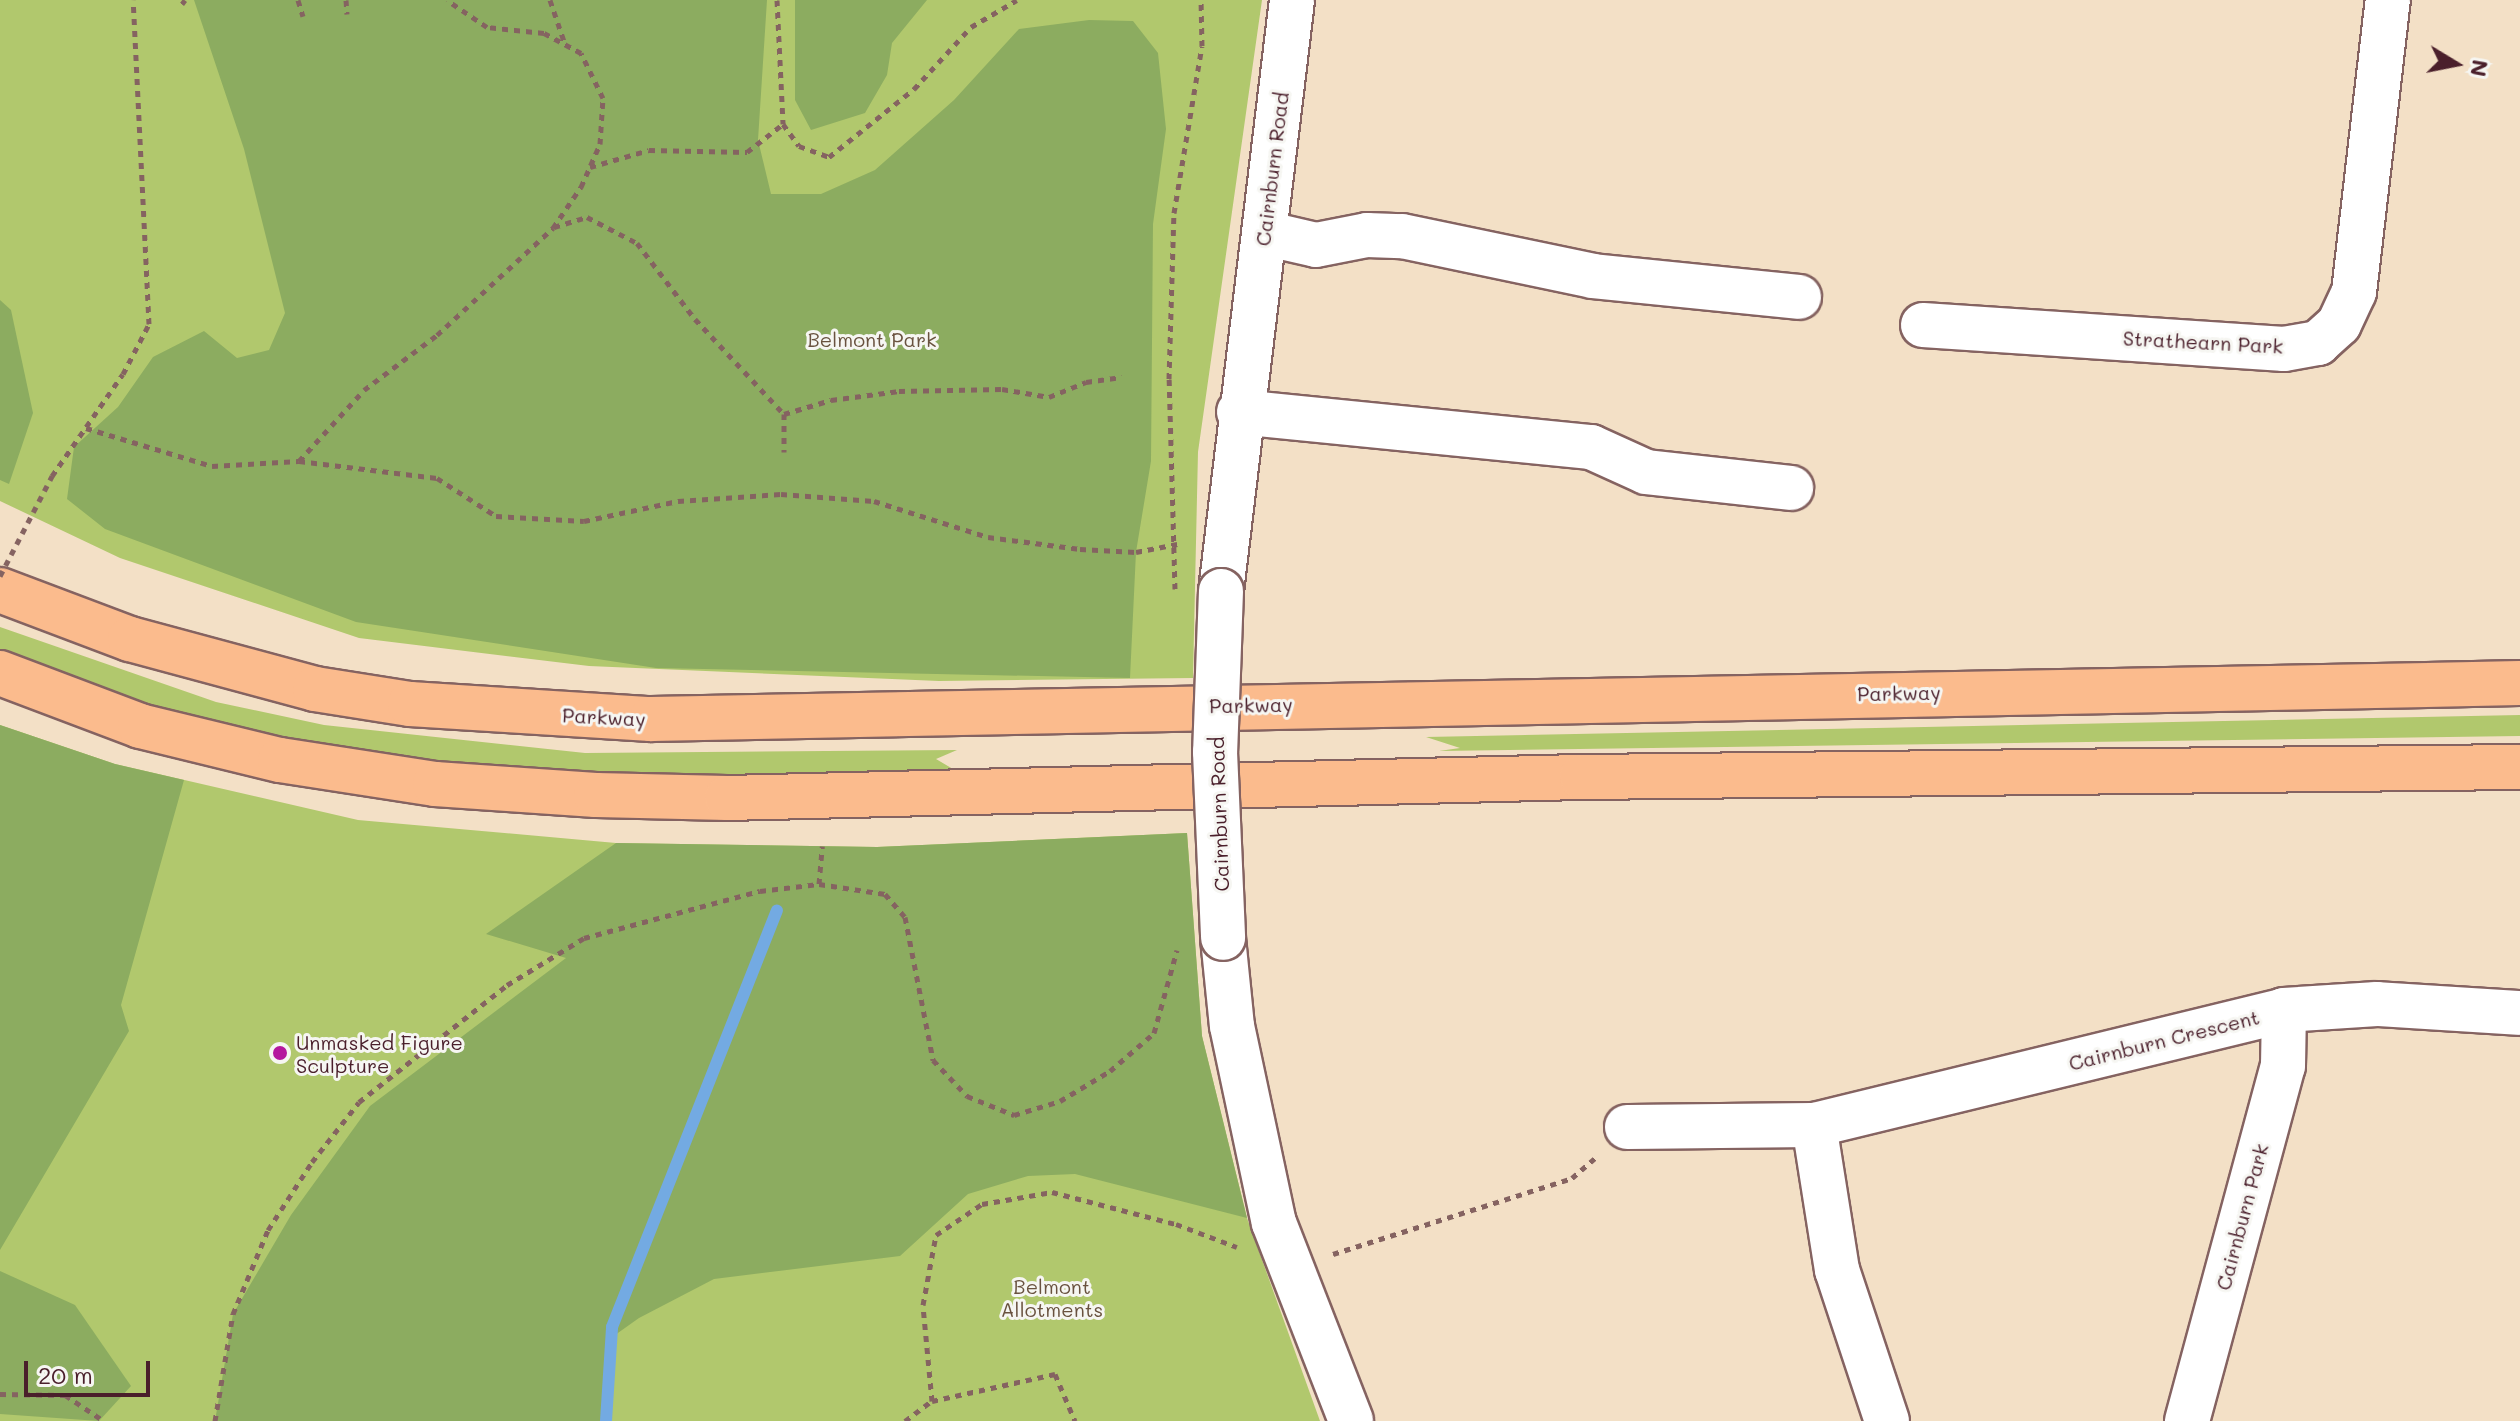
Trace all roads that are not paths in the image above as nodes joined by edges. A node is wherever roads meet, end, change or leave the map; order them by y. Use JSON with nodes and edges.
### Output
{"nodes":[{"id":1,"x":1292,"y":0,"type":"edge"},
{"id":2,"x":2388,"y":0,"type":"edge"},
{"id":3,"x":1264,"y":233,"type":"junction"},
{"id":4,"x":1799,"y":297,"type":"dead end"},
{"id":5,"x":1923,"y":325,"type":"dead end"},
{"id":6,"x":1239,"y":412,"type":"junction"},
{"id":7,"x":1791,"y":488,"type":"dead end"},
{"id":8,"x":0,"y":590,"type":"edge"},
{"id":9,"x":0,"y":673,"type":"edge"},
{"id":10,"x":2520,"y":683,"type":"edge"},
{"id":11,"x":2520,"y":767,"type":"edge"},
{"id":12,"x":2284,"y":1010,"type":"junction"},
{"id":13,"x":2520,"y":1013,"type":"edge"},
{"id":14,"x":1814,"y":1125,"type":"junction"},
{"id":15,"x":1627,"y":1127,"type":"road end"},
{"id":16,"x":1351,"y":1421,"type":"edge"},
{"id":17,"x":1887,"y":1421,"type":"edge"},
{"id":18,"x":2187,"y":1421,"type":"edge"}],
"edges":[{"from":1,"to":3,"type":"street","name":"Cairnburn Road"},
{"from":2,"to":5,"type":"street","name":"Strathearn Park"},
{"from":3,"to":4,"type":"street"},
{"from":3,"to":6,"type":"street","name":"Cairnburn Road"},
{"from":6,"to":7,"type":"street"},
{"from":6,"to":16,"type":"street","name":"Cairnburn Road","bridge":true},
{"from":8,"to":10,"type":"highway","name":"Parkway"},
{"from":9,"to":11,"type":"highway"},
{"from":12,"to":13,"type":"street","name":"Cairnburn Crescent"},
{"from":12,"to":14,"type":"street","name":"Cairnburn Crescent"},
{"from":12,"to":18,"type":"street","name":"Cairnburn Park"},
{"from":14,"to":15,"type":"street","name":"Cairnburn Crescent"},
{"from":14,"to":17,"type":"street"}]}
